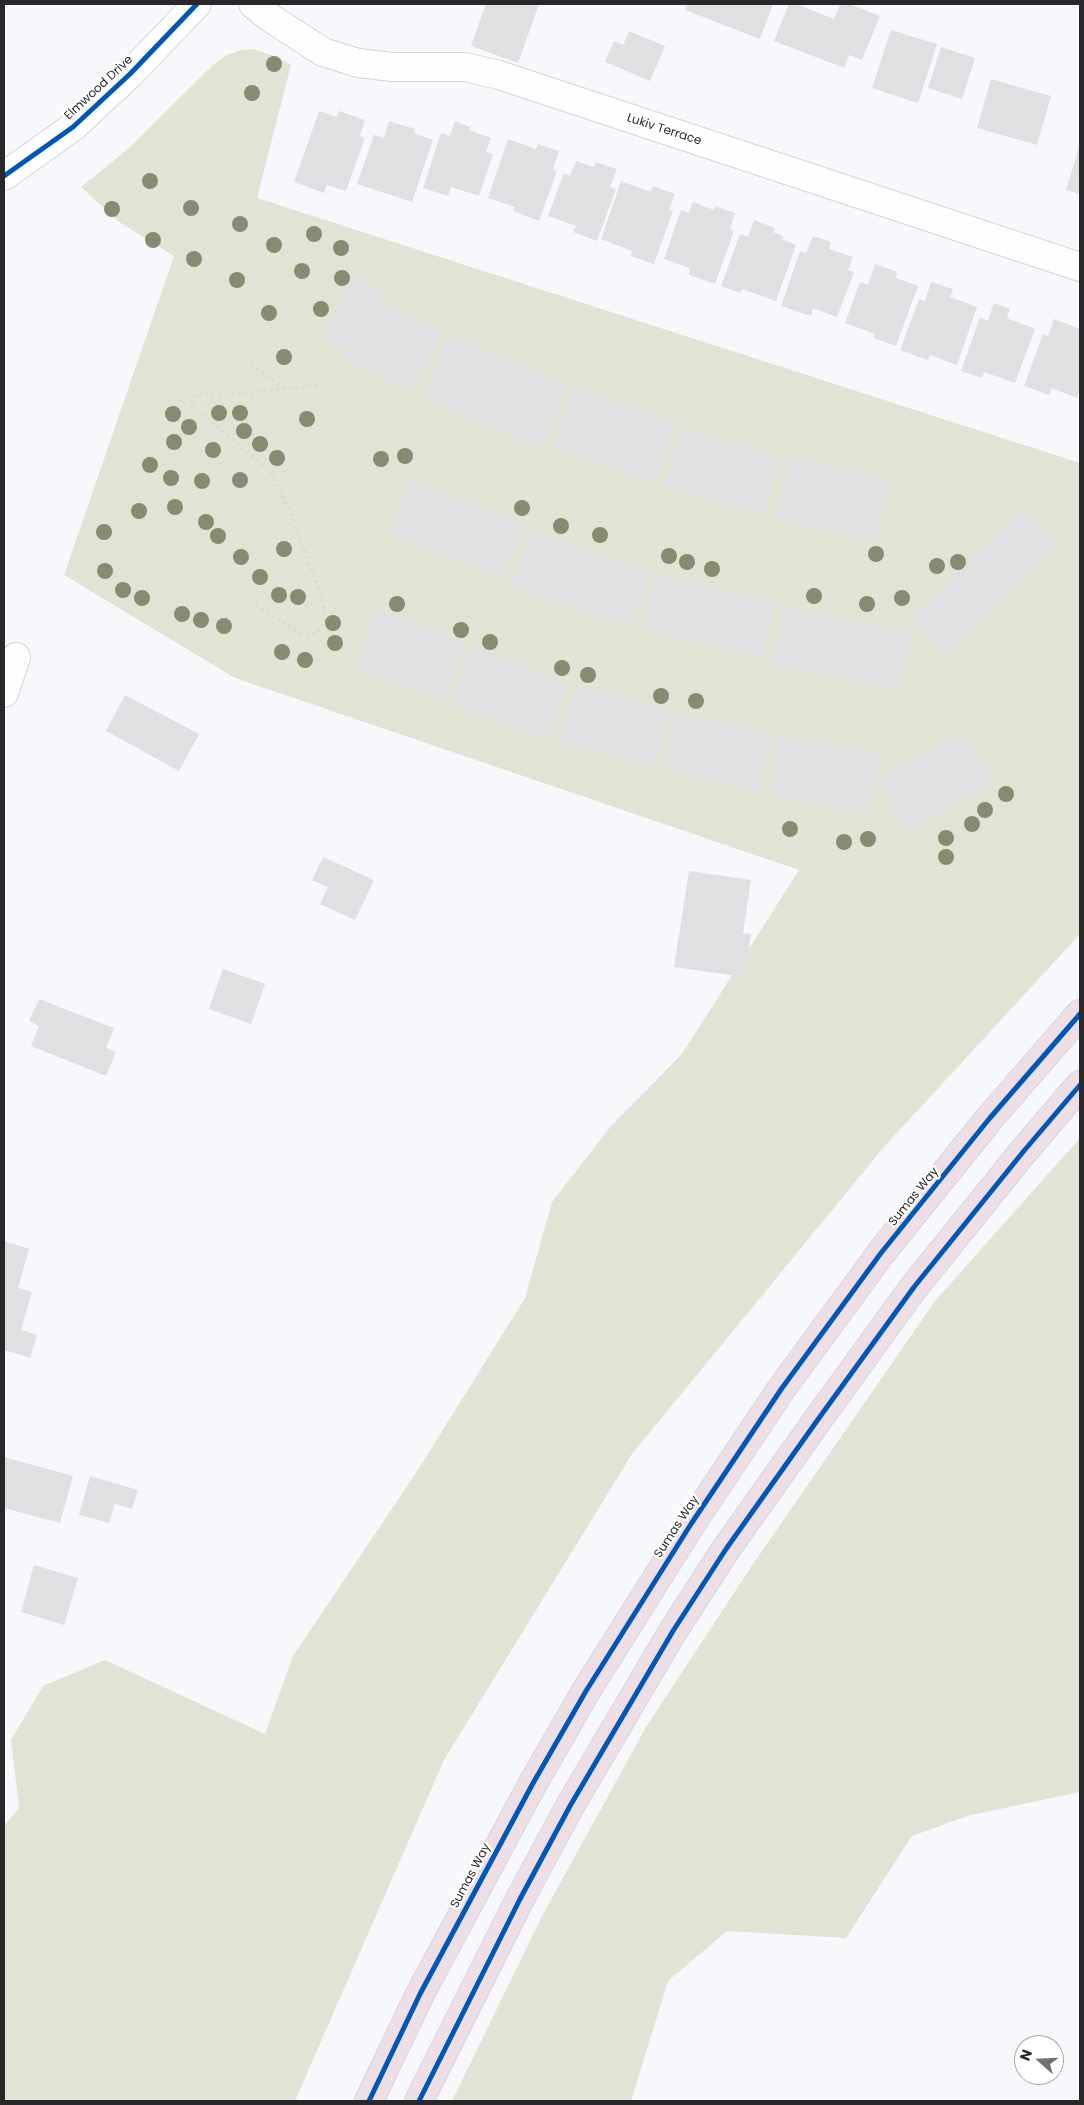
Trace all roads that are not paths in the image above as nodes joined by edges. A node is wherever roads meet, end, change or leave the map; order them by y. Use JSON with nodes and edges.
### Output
{"nodes":[{"id":1,"x":197,"y":4,"type":"edge"},
{"id":2,"x":253,"y":4,"type":"edge"},
{"id":3,"x":4,"y":176,"type":"edge"},
{"id":4,"x":1080,"y":267,"type":"edge"},
{"id":5,"x":16,"y":657,"type":"dead end"},
{"id":6,"x":4,"y":693,"type":"edge"},
{"id":7,"x":1080,"y":1014,"type":"edge"},
{"id":8,"x":1080,"y":1085,"type":"edge"},
{"id":9,"x":369,"y":2101,"type":"edge"},
{"id":10,"x":419,"y":2101,"type":"edge"}],
"edges":[{"from":1,"to":3,"type":"street","name":"Elmwood Drive"},
{"from":2,"to":4,"type":"street","name":"Lukiv Terrace"},
{"from":5,"to":6,"type":"street"},
{"from":7,"to":9,"type":"highway","name":"Sumas Way"},
{"from":8,"to":10,"type":"highway"}]}
